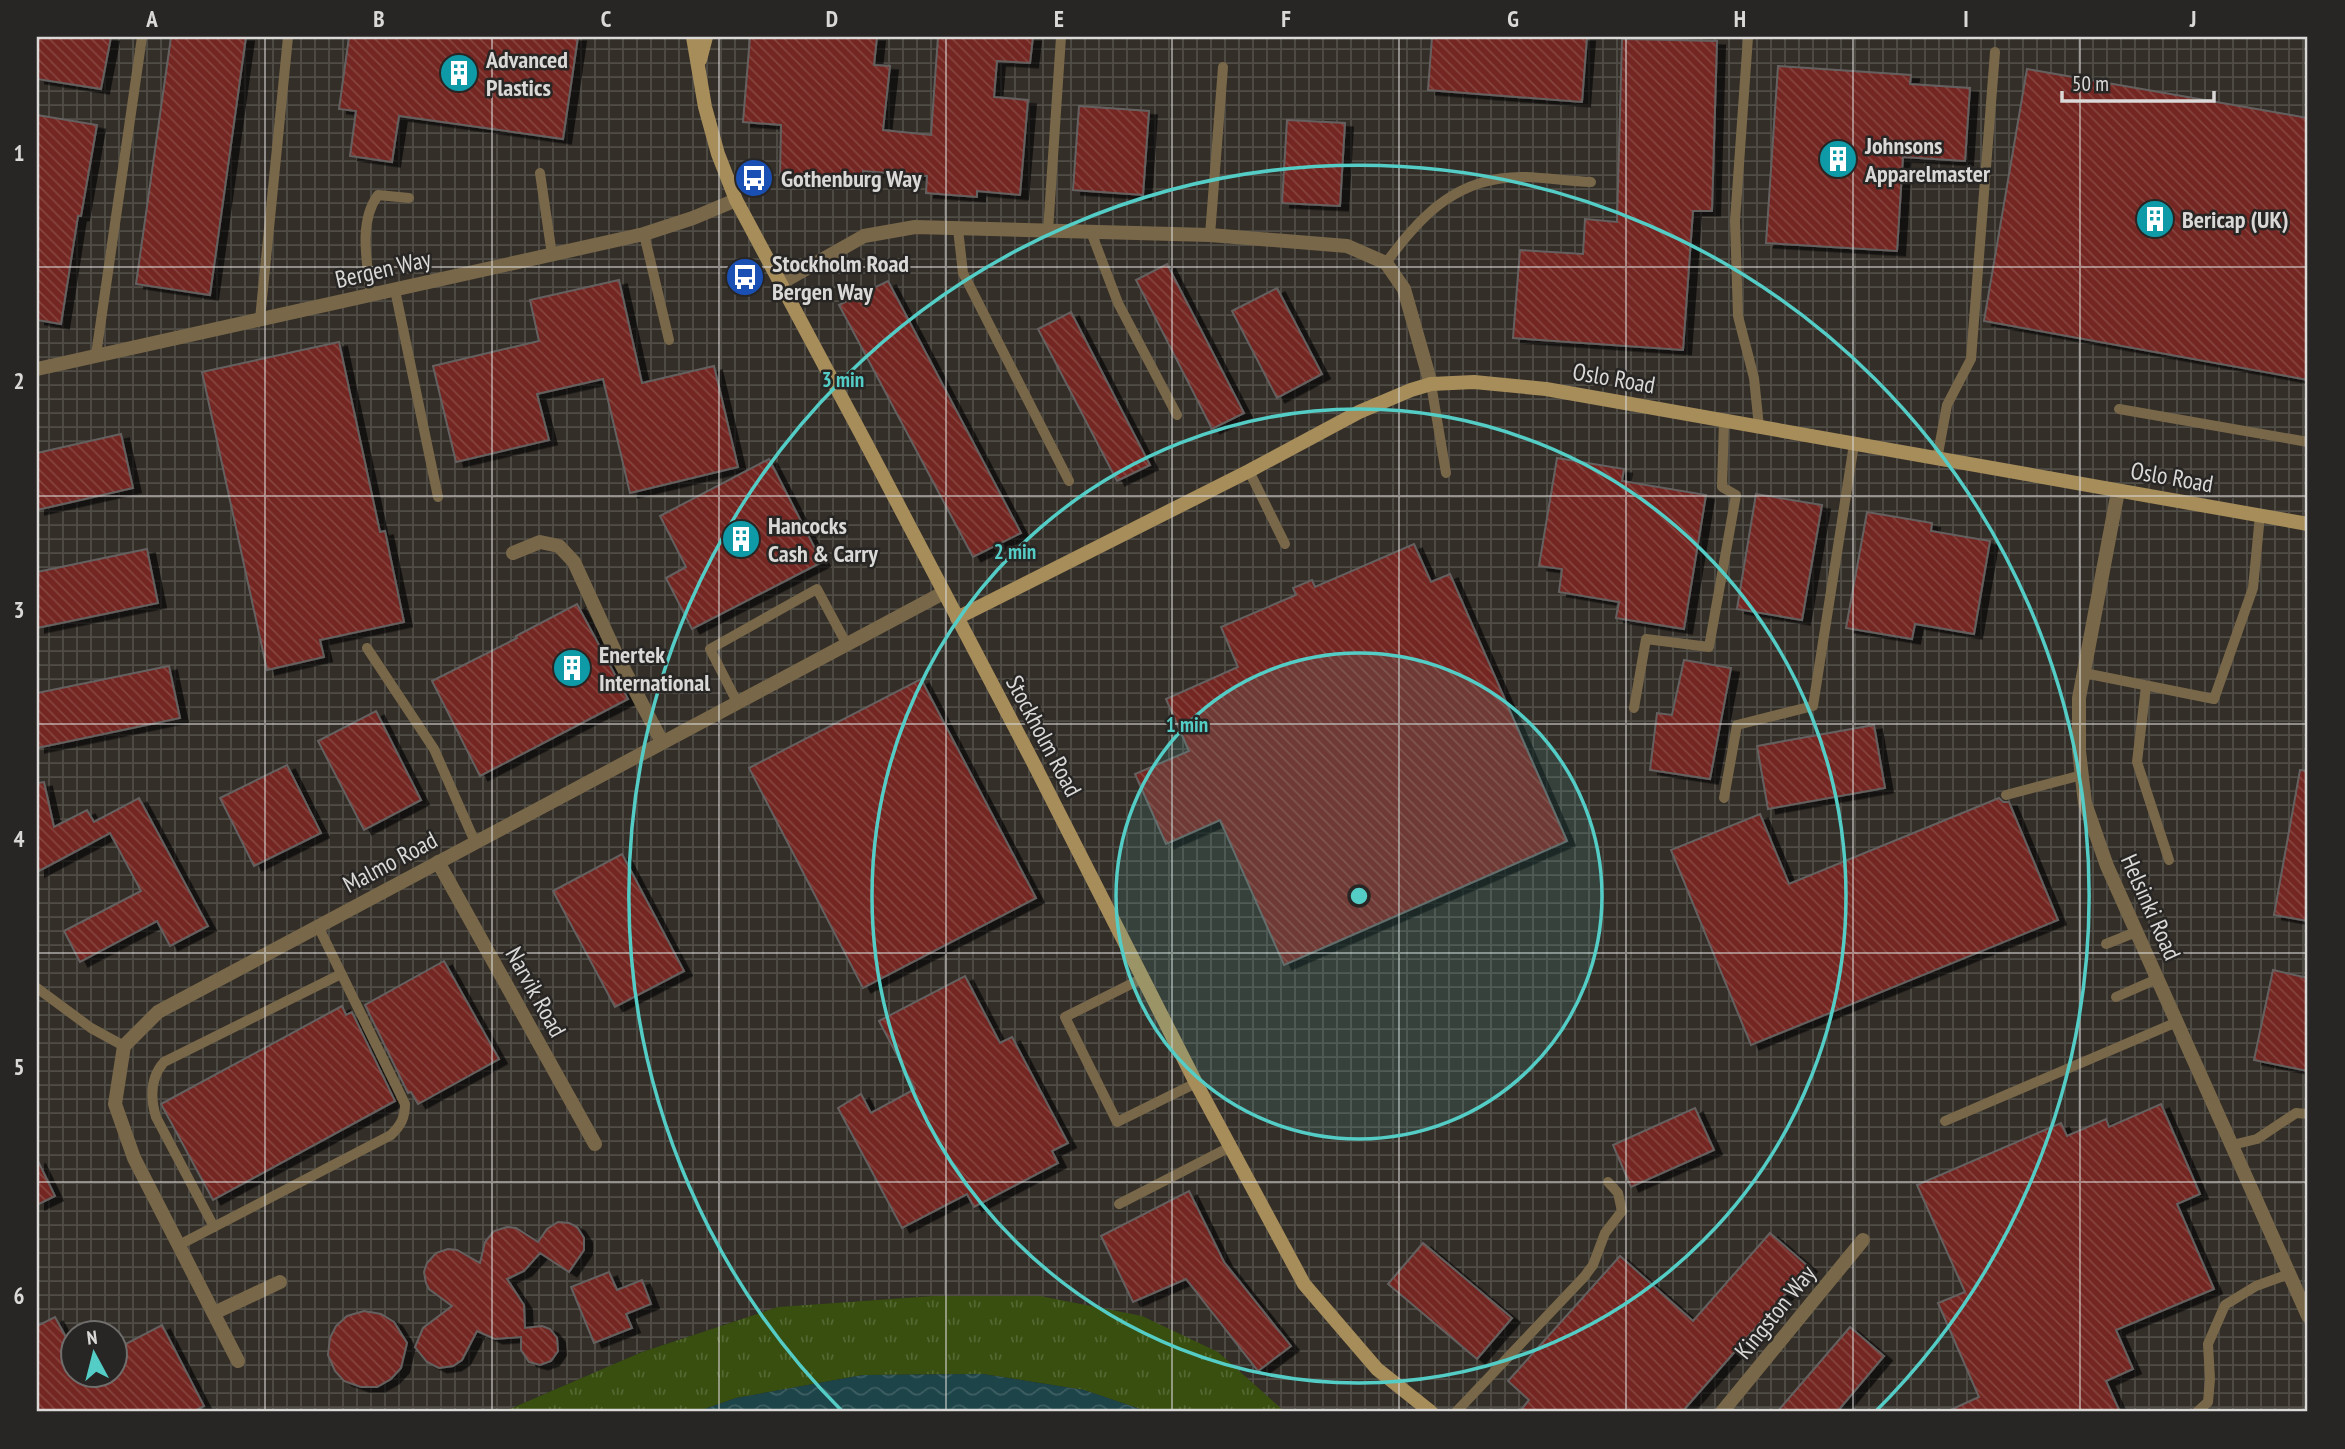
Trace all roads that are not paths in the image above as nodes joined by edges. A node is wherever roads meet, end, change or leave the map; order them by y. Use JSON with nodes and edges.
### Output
{"nodes":[{"id":1,"x":142,"y":37,"type":"edge"},
{"id":2,"x":288,"y":37,"type":"edge"},
{"id":3,"x":693,"y":37,"type":"edge"},
{"id":4,"x":706,"y":37,"type":"edge"},
{"id":5,"x":1061,"y":37,"type":"edge"},
{"id":6,"x":1748,"y":37,"type":"edge"},
{"id":7,"x":1995,"y":52,"type":"dead end"},
{"id":8,"x":699,"y":65,"type":"junction"},
{"id":9,"x":1223,"y":67,"type":"dead end"},
{"id":10,"x":540,"y":173,"type":"dead end"},
{"id":11,"x":1591,"y":182,"type":"dead end"},
{"id":12,"x":409,"y":198,"type":"dead end"},
{"id":13,"x":736,"y":200,"type":"junction"},
{"id":14,"x":958,"y":229,"type":"junction"},
{"id":15,"x":1048,"y":232,"type":"junction"},
{"id":16,"x":1091,"y":232,"type":"junction"},
{"id":17,"x":644,"y":234,"type":"junction"},
{"id":18,"x":1210,"y":234,"type":"junction"},
{"id":19,"x":552,"y":255,"type":"junction"},
{"id":20,"x":1386,"y":263,"type":"junction"},
{"id":21,"x":782,"y":283,"type":"junction"},
{"id":22,"x":395,"y":290,"type":"junction"},
{"id":23,"x":371,"y":295,"type":"junction"},
{"id":24,"x":260,"y":319,"type":"junction"},
{"id":25,"x":668,"y":340,"type":"dead end"},
{"id":26,"x":96,"y":355,"type":"junction"},
{"id":27,"x":37,"y":369,"type":"edge"},
{"id":28,"x":1431,"y":384,"type":"junction"},
{"id":29,"x":2119,"y":409,"type":"dead end"},
{"id":30,"x":1177,"y":415,"type":"dead end"},
{"id":31,"x":1724,"y":421,"type":"junction"},
{"id":32,"x":1759,"y":427,"type":"junction"},
{"id":33,"x":2308,"y":442,"type":"edge"},
{"id":34,"x":1854,"y":444,"type":"junction"},
{"id":35,"x":1937,"y":459,"type":"junction"},
{"id":36,"x":1249,"y":471,"type":"junction"},
{"id":37,"x":1446,"y":473,"type":"dead end"},
{"id":38,"x":1069,"y":481,"type":"dead end"},
{"id":39,"x":2118,"y":491,"type":"junction"},
{"id":40,"x":438,"y":497,"type":"dead end"},
{"id":41,"x":2260,"y":516,"type":"junction"},
{"id":42,"x":2308,"y":524,"type":"edge"},
{"id":43,"x":1285,"y":544,"type":"dead end"},
{"id":44,"x":513,"y":553,"type":"dead end"},
{"id":45,"x":943,"y":593,"type":"junction"},
{"id":46,"x":957,"y":618,"type":"junction"},
{"id":47,"x":846,"y":643,"type":"junction"},
{"id":48,"x":367,"y":648,"type":"dead end"},
{"id":49,"x":2084,"y":673,"type":"junction"},
{"id":50,"x":2146,"y":686,"type":"junction"},
{"id":51,"x":737,"y":702,"type":"junction"},
{"id":52,"x":1634,"y":708,"type":"dead end"},
{"id":53,"x":662,"y":742,"type":"junction"},
{"id":54,"x":2082,"y":775,"type":"junction"},
{"id":55,"x":2006,"y":794,"type":"dead end"},
{"id":56,"x":1724,"y":798,"type":"dead end"},
{"id":57,"x":475,"y":842,"type":"junction"},
{"id":58,"x":2169,"y":859,"type":"dead end"},
{"id":59,"x":438,"y":862,"type":"junction"},
{"id":60,"x":318,"y":926,"type":"junction"},
{"id":61,"x":2136,"y":932,"type":"junction"},
{"id":62,"x":2106,"y":944,"type":"dead end"},
{"id":63,"x":341,"y":974,"type":"junction"},
{"id":64,"x":1143,"y":978,"type":"junction"},
{"id":65,"x":2157,"y":979,"type":"junction"},
{"id":66,"x":37,"y":988,"type":"edge"},
{"id":67,"x":2116,"y":997,"type":"dead end"},
{"id":68,"x":2176,"y":1022,"type":"junction"},
{"id":69,"x":124,"y":1046,"type":"junction"},
{"id":70,"x":1196,"y":1083,"type":"junction"},
{"id":71,"x":2308,"y":1114,"type":"edge"},
{"id":72,"x":1945,"y":1121,"type":"dead end"},
{"id":73,"x":594,"y":1144,"type":"dead end"},
{"id":74,"x":2232,"y":1145,"type":"junction"},
{"id":75,"x":1230,"y":1147,"type":"junction"},
{"id":76,"x":1608,"y":1182,"type":"dead end"},
{"id":77,"x":1119,"y":1204,"type":"dead end"},
{"id":78,"x":214,"y":1227,"type":"junction"},
{"id":79,"x":1863,"y":1240,"type":"dead end"},
{"id":80,"x":179,"y":1245,"type":"junction"},
{"id":81,"x":2289,"y":1274,"type":"junction"},
{"id":82,"x":280,"y":1282,"type":"dead end"},
{"id":83,"x":214,"y":1313,"type":"junction"},
{"id":84,"x":2308,"y":1316,"type":"edge"},
{"id":85,"x":238,"y":1361,"type":"dead end"},
{"id":86,"x":1431,"y":1412,"type":"edge"},
{"id":87,"x":1456,"y":1412,"type":"edge"},
{"id":88,"x":1722,"y":1412,"type":"edge"},
{"id":89,"x":2197,"y":1412,"type":"edge"}],
"edges":[{"from":1,"to":26,"type":"lane"},
{"from":2,"to":24,"type":"lane"},
{"from":3,"to":8,"type":"street","name":"Stockholm Road"},
{"from":4,"to":8,"type":"street"},
{"from":5,"to":15,"type":"lane"},
{"from":6,"to":32,"type":"lane"},
{"from":7,"to":35,"type":"lane"},
{"from":8,"to":13,"type":"street","name":"Stockholm Road"},
{"from":9,"to":18,"type":"lane"},
{"from":10,"to":19,"type":"lane"},
{"from":11,"to":20,"type":"lane"},
{"from":12,"to":23,"type":"lane"},
{"from":13,"to":17,"type":"street","name":"Bergen Way"},
{"from":13,"to":21,"type":"street","name":"Stockholm Road"},
{"from":14,"to":15,"type":"street"},
{"from":14,"to":21,"type":"street"},
{"from":14,"to":38,"type":"lane"},
{"from":15,"to":16,"type":"street"},
{"from":16,"to":18,"type":"street"},
{"from":16,"to":30,"type":"lane"},
{"from":17,"to":19,"type":"street","name":"Bergen Way"},
{"from":17,"to":25,"type":"lane"},
{"from":18,"to":20,"type":"street"},
{"from":19,"to":22,"type":"street","name":"Bergen Way"},
{"from":20,"to":28,"type":"street"},
{"from":21,"to":45,"type":"street","name":"Stockholm Road"},
{"from":22,"to":23,"type":"street","name":"Bergen Way"},
{"from":22,"to":40,"type":"lane"},
{"from":23,"to":24,"type":"street","name":"Bergen Way"},
{"from":24,"to":26,"type":"street","name":"Bergen Way"},
{"from":26,"to":27,"type":"street","name":"Bergen Way"},
{"from":28,"to":31,"type":"street","name":"Oslo Road"},
{"from":28,"to":36,"type":"street","name":"Oslo Road"},
{"from":28,"to":37,"type":"lane"},
{"from":29,"to":33,"type":"lane"},
{"from":31,"to":32,"type":"street","name":"Oslo Road"},
{"from":31,"to":52,"type":"lane"},
{"from":32,"to":34,"type":"street","name":"Oslo Road"},
{"from":34,"to":35,"type":"street","name":"Oslo Road"},
{"from":34,"to":56,"type":"lane"},
{"from":35,"to":39,"type":"street","name":"Oslo Road"},
{"from":36,"to":43,"type":"lane"},
{"from":36,"to":46,"type":"street","name":"Oslo Road"},
{"from":39,"to":41,"type":"street","name":"Oslo Road"},
{"from":39,"to":49,"type":"street","name":"Helsinki Road"},
{"from":41,"to":42,"type":"street","name":"Oslo Road"},
{"from":41,"to":50,"type":"lane"},
{"from":44,"to":53,"type":"street"},
{"from":45,"to":46,"type":"street","name":"Stockholm Road"},
{"from":45,"to":47,"type":"street","name":"Malmo Road"},
{"from":46,"to":64,"type":"street","name":"Stockholm Road"},
{"from":47,"to":51,"type":"street","name":"Malmo Road"},
{"from":47,"to":51,"type":"lane"},
{"from":48,"to":57,"type":"lane"},
{"from":49,"to":50,"type":"lane"},
{"from":49,"to":54,"type":"street","name":"Helsinki Road"},
{"from":50,"to":58,"type":"lane"},
{"from":51,"to":53,"type":"street","name":"Malmo Road"},
{"from":53,"to":57,"type":"street","name":"Malmo Road"},
{"from":54,"to":55,"type":"lane"},
{"from":54,"to":61,"type":"street","name":"Helsinki Road"},
{"from":57,"to":59,"type":"street","name":"Malmo Road"},
{"from":59,"to":60,"type":"street","name":"Malmo Road"},
{"from":59,"to":73,"type":"street","name":"Narvik Road"},
{"from":60,"to":63,"type":"lane"},
{"from":60,"to":69,"type":"street","name":"Malmo Road"},
{"from":61,"to":62,"type":"lane"},
{"from":61,"to":65,"type":"street","name":"Helsinki Road"},
{"from":63,"to":78,"type":"lane"},
{"from":63,"to":78,"type":"lane"},
{"from":64,"to":70,"type":"street","name":"Stockholm Road"},
{"from":64,"to":70,"type":"lane"},
{"from":65,"to":67,"type":"lane"},
{"from":65,"to":68,"type":"street","name":"Helsinki Road"},
{"from":66,"to":69,"type":"lane"},
{"from":68,"to":72,"type":"lane"},
{"from":68,"to":74,"type":"street","name":"Helsinki Road"},
{"from":69,"to":80,"type":"street"},
{"from":70,"to":75,"type":"street","name":"Stockholm Road"},
{"from":71,"to":74,"type":"lane"},
{"from":74,"to":81,"type":"street","name":"Helsinki Road"},
{"from":75,"to":77,"type":"lane"},
{"from":75,"to":86,"type":"street","name":"Stockholm Road"},
{"from":76,"to":87,"type":"lane"},
{"from":78,"to":80,"type":"lane"},
{"from":79,"to":88,"type":"street","name":"Kingston Way"},
{"from":80,"to":83,"type":"street"},
{"from":81,"to":84,"type":"street","name":"Helsinki Road"},
{"from":81,"to":89,"type":"lane"},
{"from":82,"to":83,"type":"street"},
{"from":83,"to":85,"type":"street"}]}
